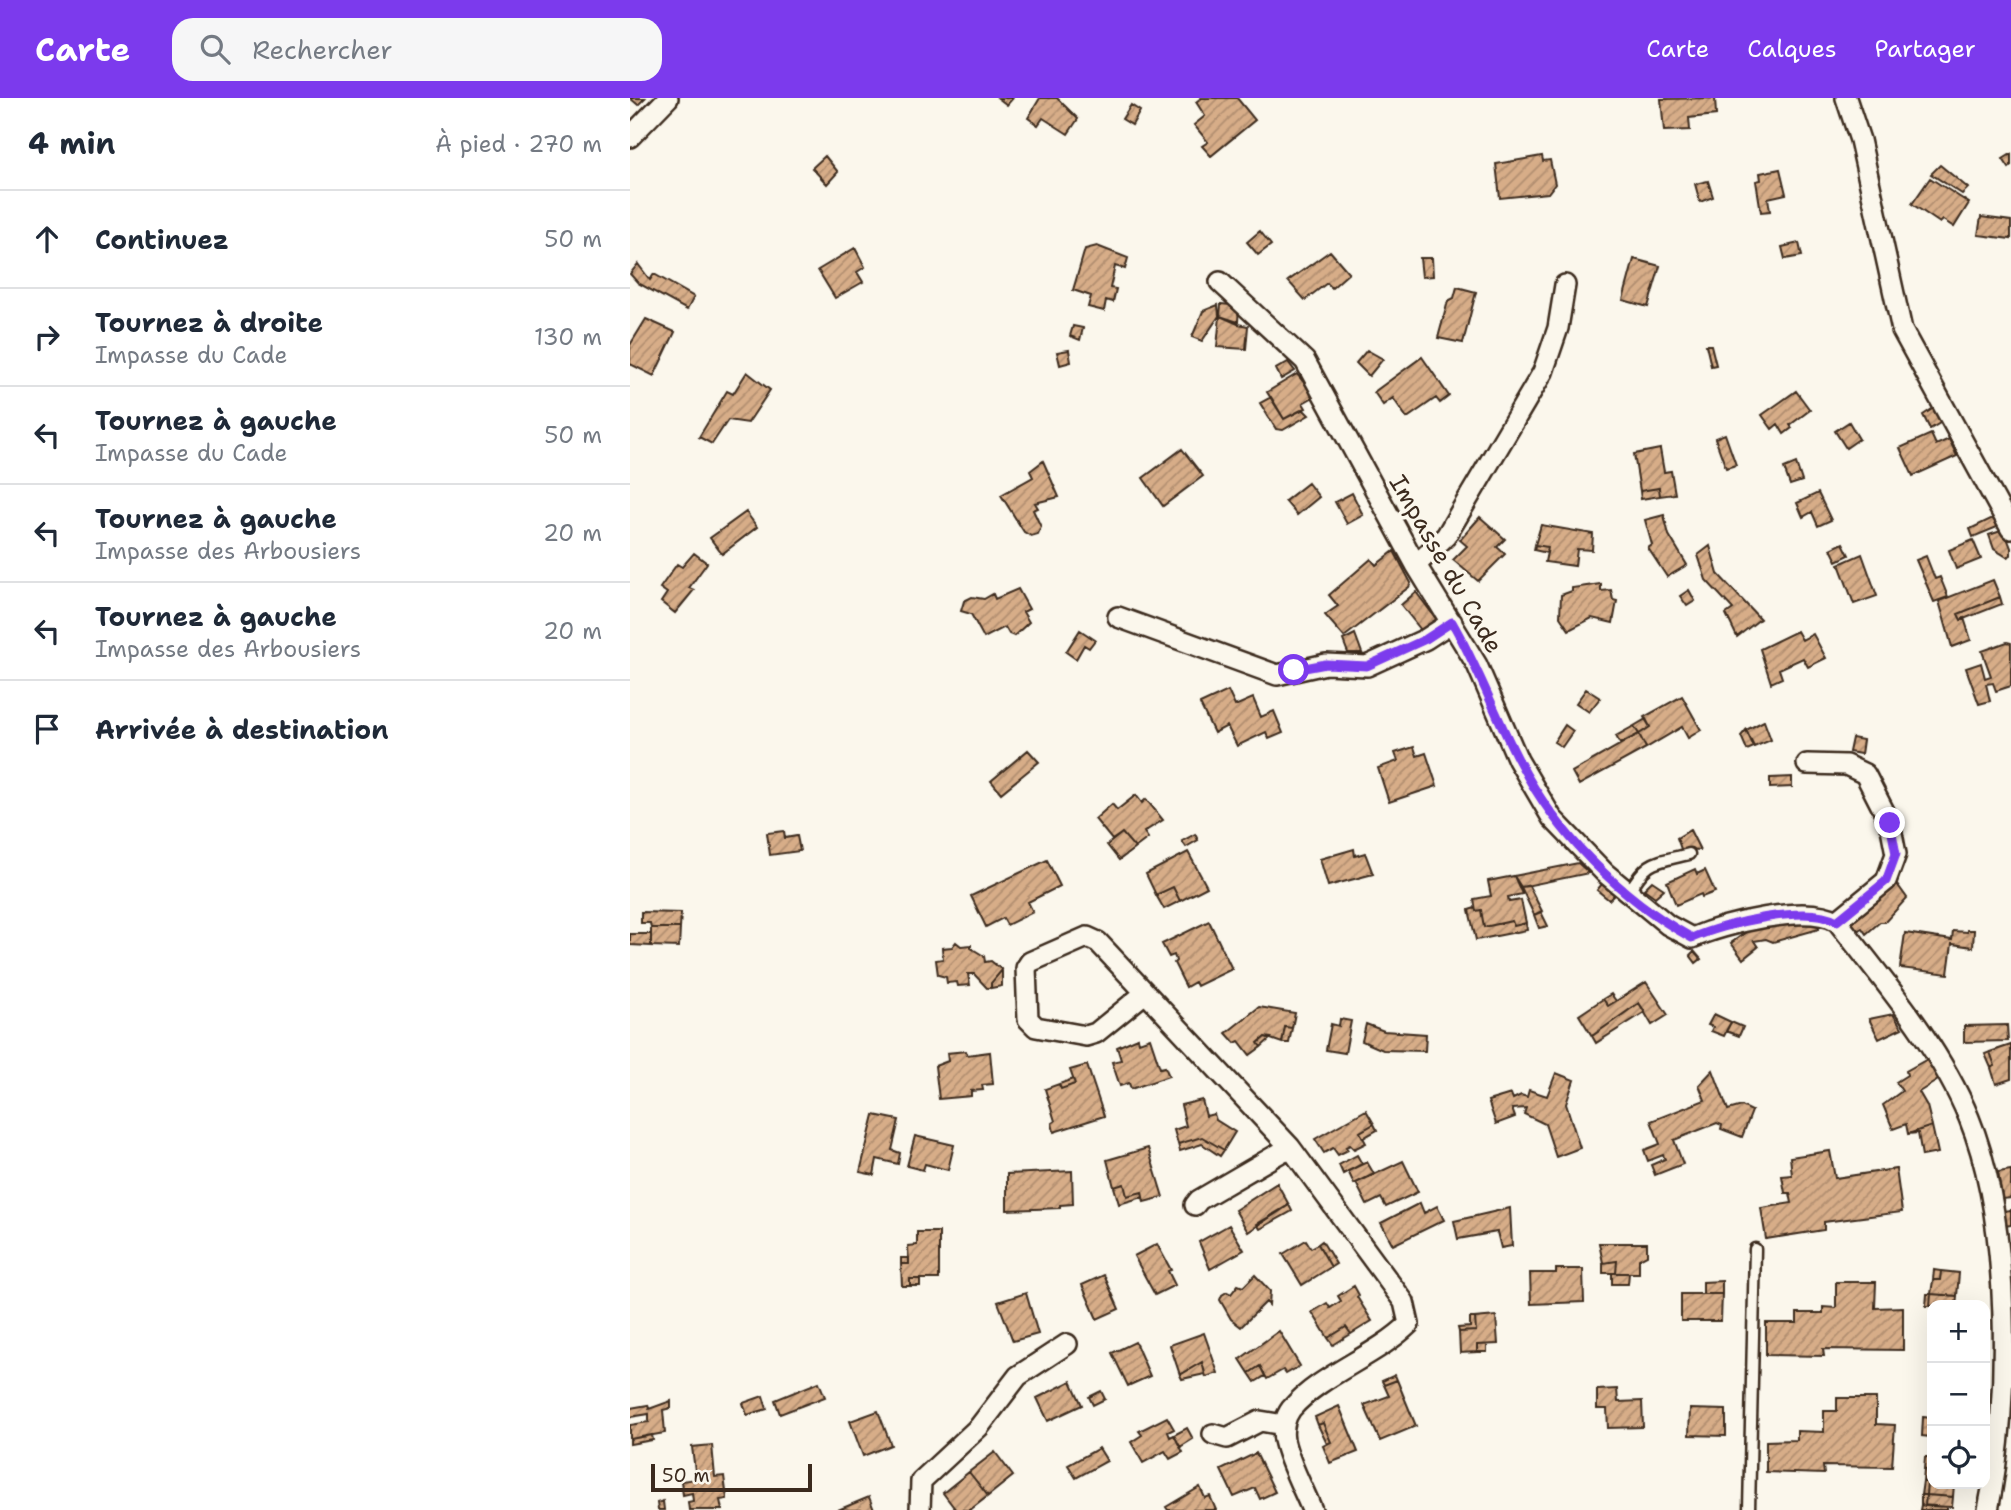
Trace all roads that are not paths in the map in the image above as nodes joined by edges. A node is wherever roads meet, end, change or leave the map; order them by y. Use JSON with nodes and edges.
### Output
{"nodes":[{"id":1,"x":668,"y":98,"type":"edge"},
{"id":2,"x":1846,"y":98,"type":"edge"},
{"id":3,"x":630,"y":137,"type":"edge"},
{"id":4,"x":1220,"y":282,"type":"dead end"},
{"id":5,"x":1564,"y":285,"type":"dead end"},
{"id":6,"x":2011,"y":529,"type":"edge"},
{"id":7,"x":1416,"y":565,"type":"junction"},
{"id":8,"x":1118,"y":617,"type":"dead end"},
{"id":9,"x":1452,"y":622,"type":"junction"},
{"id":10,"x":1807,"y":764,"type":"dead end"},
{"id":11,"x":1689,"y":854,"type":"dead end"},
{"id":12,"x":1629,"y":892,"type":"junction"},
{"id":13,"x":1837,"y":921,"type":"junction"},
{"id":14,"x":1144,"y":993,"type":"junction"},
{"id":15,"x":1290,"y":1147,"type":"junction"},
{"id":16,"x":1195,"y":1205,"type":"dead end"},
{"id":17,"x":1755,"y":1249,"type":"dead end"},
{"id":18,"x":1067,"y":1344,"type":"dead end"},
{"id":19,"x":1284,"y":1425,"type":"junction"},
{"id":20,"x":1213,"y":1434,"type":"dead end"},
{"id":21,"x":920,"y":1510,"type":"edge"},
{"id":22,"x":1312,"y":1510,"type":"edge"},
{"id":23,"x":1749,"y":1510,"type":"edge"},
{"id":24,"x":1988,"y":1510,"type":"edge"}],
"edges":[{"from":1,"to":3,"type":"street"},
{"from":2,"to":6,"type":"street"},
{"from":4,"to":7,"type":"street","name":"Impasse du Cade"},
{"from":5,"to":7,"type":"street"},
{"from":7,"to":9,"type":"street","name":"Impasse du Cade"},
{"from":8,"to":9,"type":"street"},
{"from":9,"to":12,"type":"street","name":"Impasse du Cade"},
{"from":10,"to":13,"type":"street"},
{"from":11,"to":12,"type":"lane"},
{"from":12,"to":13,"type":"street","name":"Impasse du Cade"},
{"from":13,"to":24,"type":"street"},
{"from":14,"to":14,"type":"street"},
{"from":14,"to":15,"type":"street"},
{"from":15,"to":16,"type":"street"},
{"from":15,"to":19,"type":"street"},
{"from":17,"to":23,"type":"lane"},
{"from":18,"to":21,"type":"street"},
{"from":19,"to":20,"type":"street"},
{"from":19,"to":22,"type":"street"}]}
